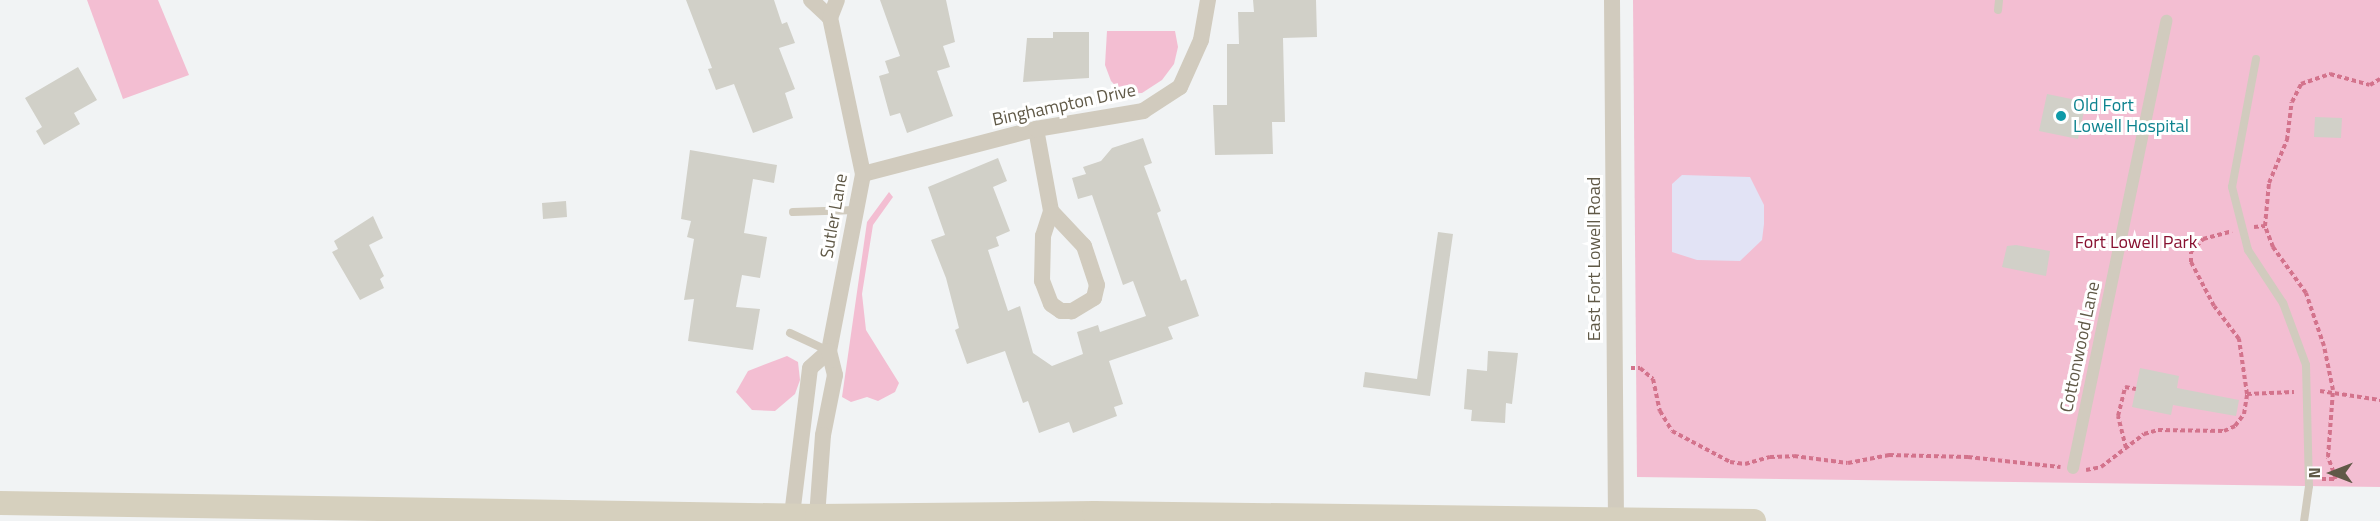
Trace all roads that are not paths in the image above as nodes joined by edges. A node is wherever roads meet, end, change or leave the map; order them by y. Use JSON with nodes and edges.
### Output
{"nodes":[{"id":1,"x":811,"y":0,"type":"edge"},
{"id":2,"x":837,"y":0,"type":"edge"},
{"id":3,"x":1208,"y":0,"type":"edge"},
{"id":4,"x":1612,"y":0,"type":"edge"},
{"id":5,"x":1999,"y":0,"type":"edge"},
{"id":6,"x":1998,"y":10,"type":"dead end"},
{"id":7,"x":830,"y":18,"type":"junction"},
{"id":8,"x":2166,"y":21,"type":"dead end"},
{"id":9,"x":2256,"y":59,"type":"dead end"},
{"id":10,"x":1036,"y":129,"type":"junction"},
{"id":11,"x":862,"y":174,"type":"junction"},
{"id":12,"x":855,"y":210,"type":"junction"},
{"id":13,"x":1051,"y":211,"type":"junction"},
{"id":14,"x":793,"y":212,"type":"dead end"},
{"id":15,"x":790,"y":333,"type":"dead end"},
{"id":16,"x":829,"y":351,"type":"junction"},
{"id":17,"x":2073,"y":468,"type":"road end"},
{"id":18,"x":0,"y":503,"type":"edge"},
{"id":19,"x":249,"y":515,"type":"edge"},
{"id":20,"x":287,"y":515,"type":"edge"},
{"id":21,"x":792,"y":515,"type":"junction"},
{"id":22,"x":817,"y":516,"type":"junction"},
{"id":23,"x":1067,"y":517,"type":"edge"},
{"id":24,"x":1094,"y":517,"type":"edge"},
{"id":25,"x":1616,"y":517,"type":"junction"},
{"id":26,"x":915,"y":519,"type":"edge"},
{"id":27,"x":1754,"y":521,"type":"edge"},
{"id":28,"x":2304,"y":521,"type":"edge"}],
"edges":[{"from":1,"to":7,"type":"street"},
{"from":2,"to":7,"type":"street"},
{"from":3,"to":10,"type":"street","name":"Binghampton Drive"},
{"from":4,"to":25,"type":"street","name":"East Fort Lowell Road"},
{"from":5,"to":6,"type":"lane"},
{"from":7,"to":11,"type":"street","name":"Sutler Lane"},
{"from":8,"to":17,"type":"street","name":"Cottonwood Lane"},
{"from":9,"to":28,"type":"lane"},
{"from":10,"to":11,"type":"street","name":"Binghampton Drive"},
{"from":10,"to":13,"type":"street"},
{"from":11,"to":12,"type":"street","name":"Sutler Lane"},
{"from":12,"to":14,"type":"lane"},
{"from":12,"to":16,"type":"street","name":"Sutler Lane"},
{"from":13,"to":13,"type":"street"},
{"from":15,"to":16,"type":"lane"},
{"from":16,"to":21,"type":"street"},
{"from":16,"to":22,"type":"street","name":"Sutler Lane"},
{"from":18,"to":19,"type":"main road"},
{"from":19,"to":20,"type":"main road"},
{"from":20,"to":21,"type":"main road"},
{"from":21,"to":22,"type":"main road"},
{"from":22,"to":26,"type":"main road"},
{"from":23,"to":24,"type":"main road"},
{"from":23,"to":26,"type":"main road"},
{"from":24,"to":25,"type":"main road"},
{"from":25,"to":27,"type":"main road"}]}
